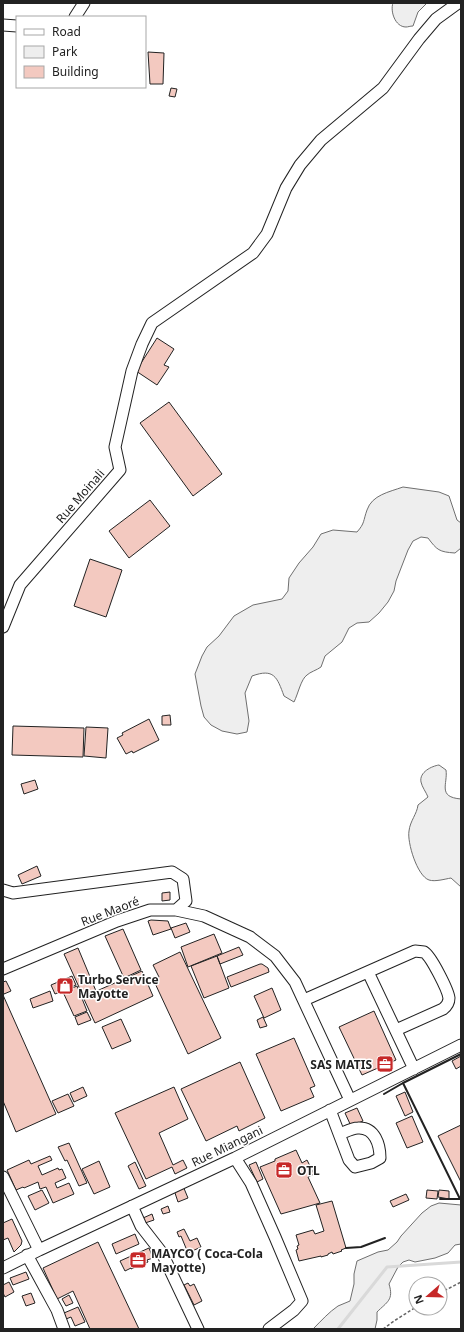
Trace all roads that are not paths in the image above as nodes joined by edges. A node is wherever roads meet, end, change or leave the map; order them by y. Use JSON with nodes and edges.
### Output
{"nodes":[{"id":1,"x":84,"y":3,"type":"edge"},
{"id":2,"x":458,"y":3,"type":"edge"},
{"id":3,"x":76,"y":16,"type":"edge"},
{"id":4,"x":3,"y":25,"type":"edge"},
{"id":5,"x":16,"y":26,"type":"edge"},
{"id":6,"x":3,"y":627,"type":"edge"},
{"id":7,"x":3,"y":890,"type":"edge"},
{"id":8,"x":176,"y":910,"type":"junction"},
{"id":9,"x":3,"y":969,"type":"edge"},
{"id":10,"x":368,"y":972,"type":"junction"},
{"id":11,"x":304,"y":1000,"type":"junction"},
{"id":12,"x":396,"y":1030,"type":"junction"},
{"id":13,"x":461,"y":1045,"type":"edge"},
{"id":14,"x":414,"y":1069,"type":"junction"},
{"id":15,"x":350,"y":1100,"type":"junction"},
{"id":16,"x":330,"y":1110,"type":"junction"},
{"id":17,"x":340,"y":1134,"type":"dead end"},
{"id":18,"x":235,"y":1158,"type":"junction"},
{"id":19,"x":3,"y":1176,"type":"edge"},
{"id":20,"x":132,"y":1206,"type":"junction"},
{"id":21,"x":39,"y":1250,"type":"junction"},
{"id":22,"x":27,"y":1255,"type":"junction"},
{"id":23,"x":3,"y":1268,"type":"edge"},
{"id":24,"x":64,"y":1329,"type":"edge"},
{"id":25,"x":198,"y":1329,"type":"edge"},
{"id":26,"x":270,"y":1329,"type":"edge"}],
"edges":[{"from":1,"to":3,"type":"street"},
{"from":2,"to":6,"type":"street","name":"Rue Moinali"},
{"from":4,"to":5,"type":"street"},
{"from":7,"to":8,"type":"street"},
{"from":8,"to":9,"type":"street","name":"Rue Maoré"},
{"from":8,"to":11,"type":"street","name":"Rue Maoré"},
{"from":10,"to":11,"type":"street"},
{"from":10,"to":12,"type":"street"},
{"from":10,"to":12,"type":"street"},
{"from":11,"to":15,"type":"street","name":"Rue Maoré"},
{"from":12,"to":14,"type":"street"},
{"from":13,"to":14,"type":"street","name":"Rue Miangani"},
{"from":14,"to":15,"type":"street","name":"Rue Miangani"},
{"from":15,"to":16,"type":"street","name":"Rue Miangani"},
{"from":16,"to":17,"type":"street"},
{"from":16,"to":18,"type":"street","name":"Rue Miangani"},
{"from":18,"to":20,"type":"street","name":"Rue Miangani"},
{"from":18,"to":26,"type":"street"},
{"from":19,"to":21,"type":"street"},
{"from":20,"to":21,"type":"street","name":"Rue Miangani"},
{"from":20,"to":25,"type":"street"},
{"from":21,"to":22,"type":"street","name":"Rue Miangani"},
{"from":22,"to":23,"type":"street","name":"Rue Miangani"},
{"from":22,"to":24,"type":"street"}]}
